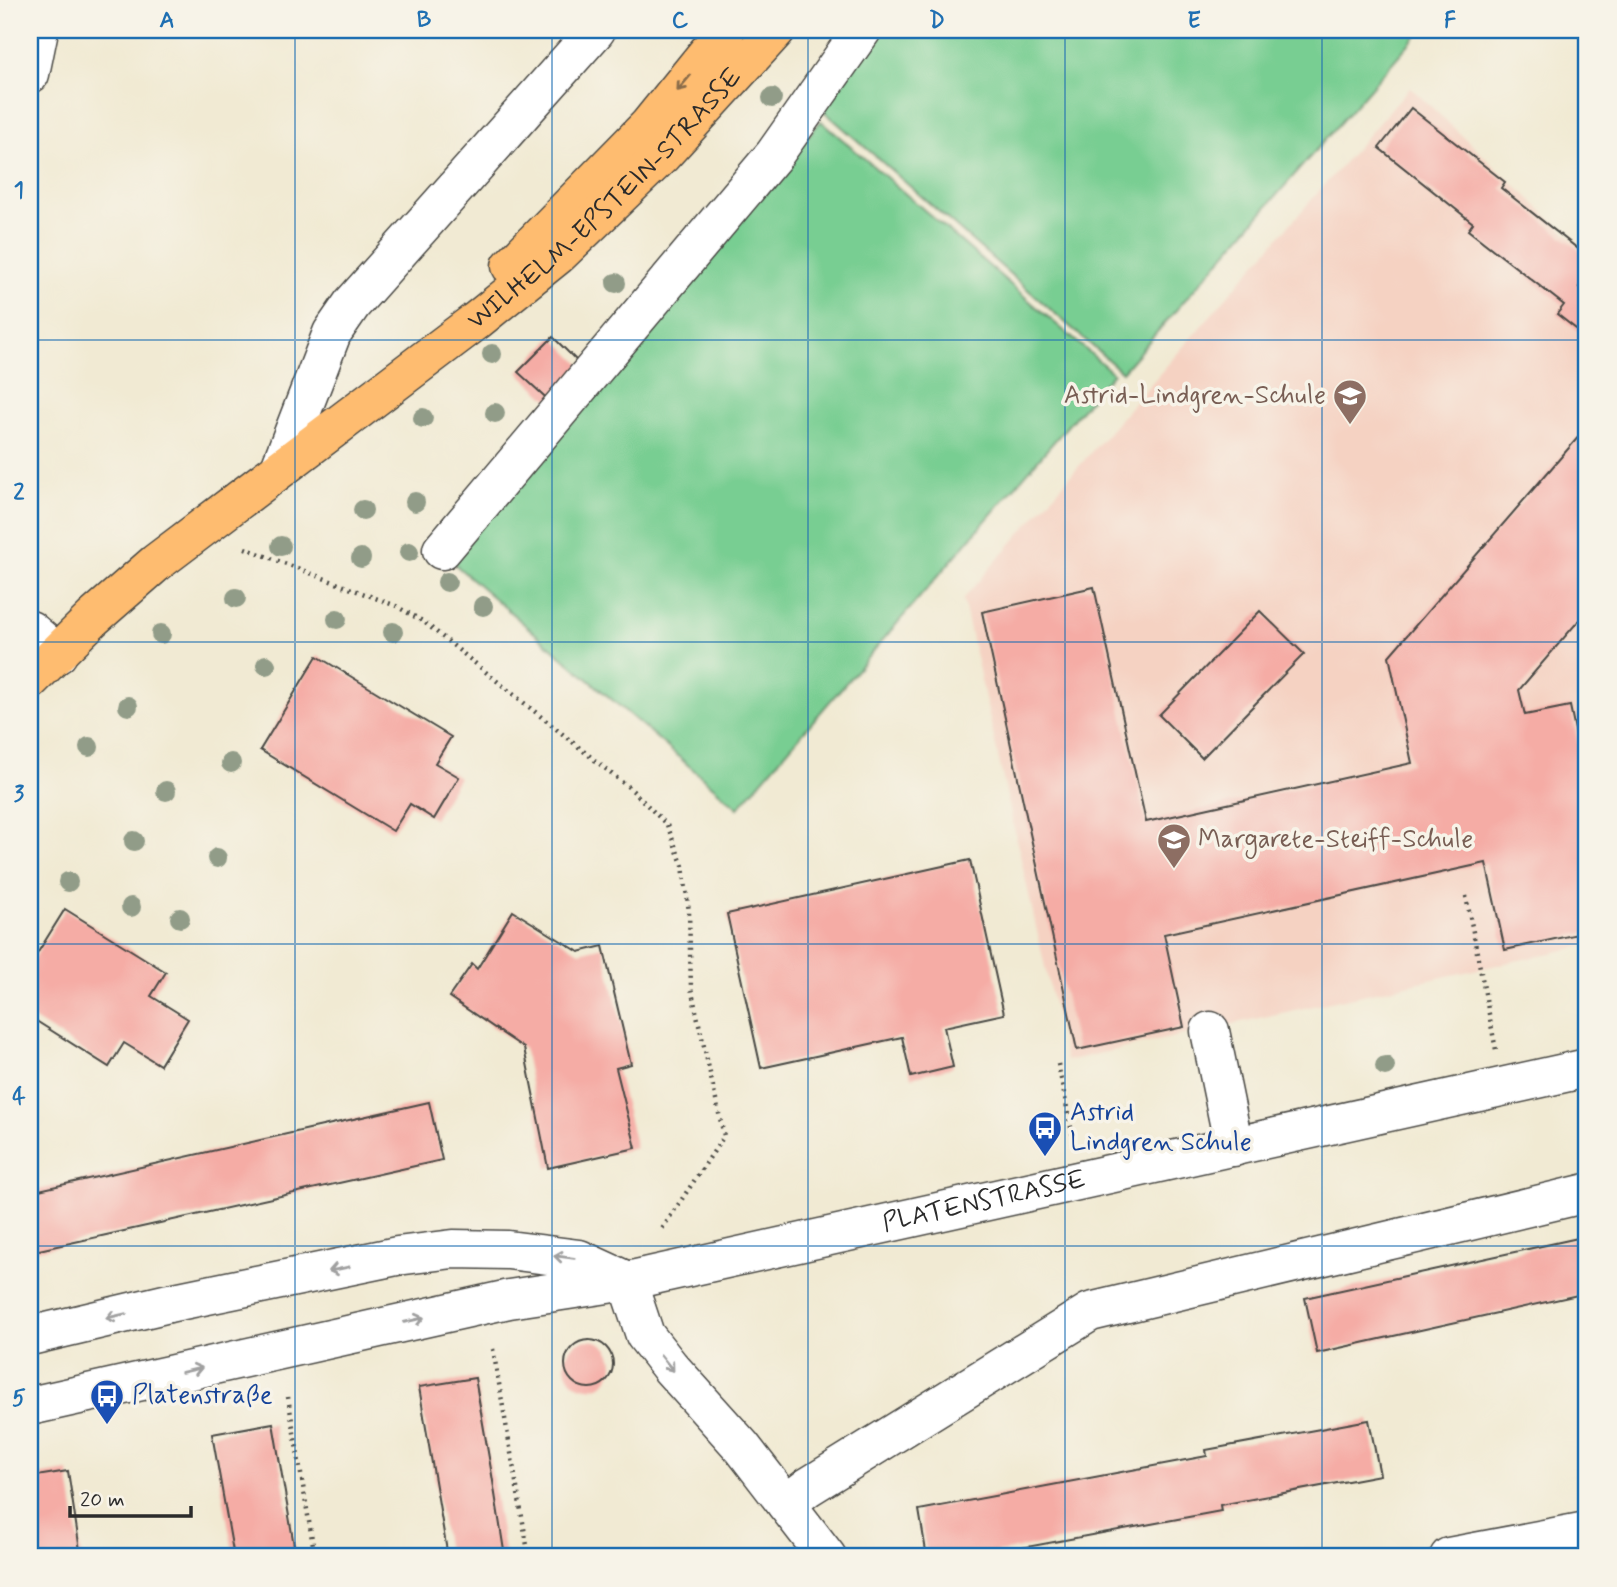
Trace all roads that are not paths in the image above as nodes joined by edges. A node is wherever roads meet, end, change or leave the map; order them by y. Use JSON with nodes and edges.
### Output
{"nodes":[{"id":1,"x":39,"y":30,"type":"edge"},
{"id":2,"x":596,"y":30,"type":"edge"},
{"id":3,"x":726,"y":30,"type":"edge"},
{"id":4,"x":776,"y":30,"type":"edge"},
{"id":5,"x":862,"y":30,"type":"edge"},
{"id":6,"x":30,"y":74,"type":"edge"},
{"id":7,"x":425,"y":357,"type":"junction"},
{"id":8,"x":281,"y":465,"type":"junction"},
{"id":9,"x":442,"y":550,"type":"dead end"},
{"id":10,"x":44,"y":642,"type":"edge"},
{"id":11,"x":30,"y":680,"type":"edge"},
{"id":12,"x":30,"y":709,"type":"edge"},
{"id":13,"x":1210,"y":1031,"type":"dead end"},
{"id":14,"x":1587,"y":1068,"type":"edge"},
{"id":15,"x":1234,"y":1147,"type":"junction"},
{"id":16,"x":1587,"y":1193,"type":"edge"},
{"id":17,"x":627,"y":1281,"type":"junction"},
{"id":18,"x":30,"y":1336,"type":"edge"},
{"id":19,"x":30,"y":1406,"type":"edge"},
{"id":20,"x":786,"y":1504,"type":"junction"},
{"id":21,"x":1587,"y":1531,"type":"edge"},
{"id":22,"x":827,"y":1557,"type":"edge"},
{"id":23,"x":1449,"y":1557,"type":"edge"}],
"edges":[{"from":1,"to":6,"type":"street"},
{"from":2,"to":8,"type":"street"},
{"from":3,"to":7,"type":"main road","name":"WILHELM-EPSTEIN-STRASSE","one_way":true},
{"from":4,"to":7,"type":"main road","name":"WILHELM-EPSTEIN-STRASSE"},
{"from":5,"to":9,"type":"street"},
{"from":7,"to":8,"type":"main road","name":"WILHELM-EPSTEIN-STRASSE"},
{"from":8,"to":10,"type":"main road","name":"WILHELM-EPSTEIN-STRASSE"},
{"from":10,"to":11,"type":"main road"},
{"from":10,"to":12,"type":"main road"},
{"from":13,"to":15,"type":"street"},
{"from":14,"to":15,"type":"street","name":"PLATENSTRASSE"},
{"from":15,"to":17,"type":"street","name":"PLATENSTRASSE"},
{"from":16,"to":20,"type":"street"},
{"from":17,"to":18,"type":"street","one_way":true},
{"from":19,"to":17,"type":"street","name":"PLATENSTRASSE","one_way":true},
{"from":17,"to":20,"type":"street","one_way":true},
{"from":20,"to":22,"type":"street"},
{"from":21,"to":23,"type":"street"}]}
